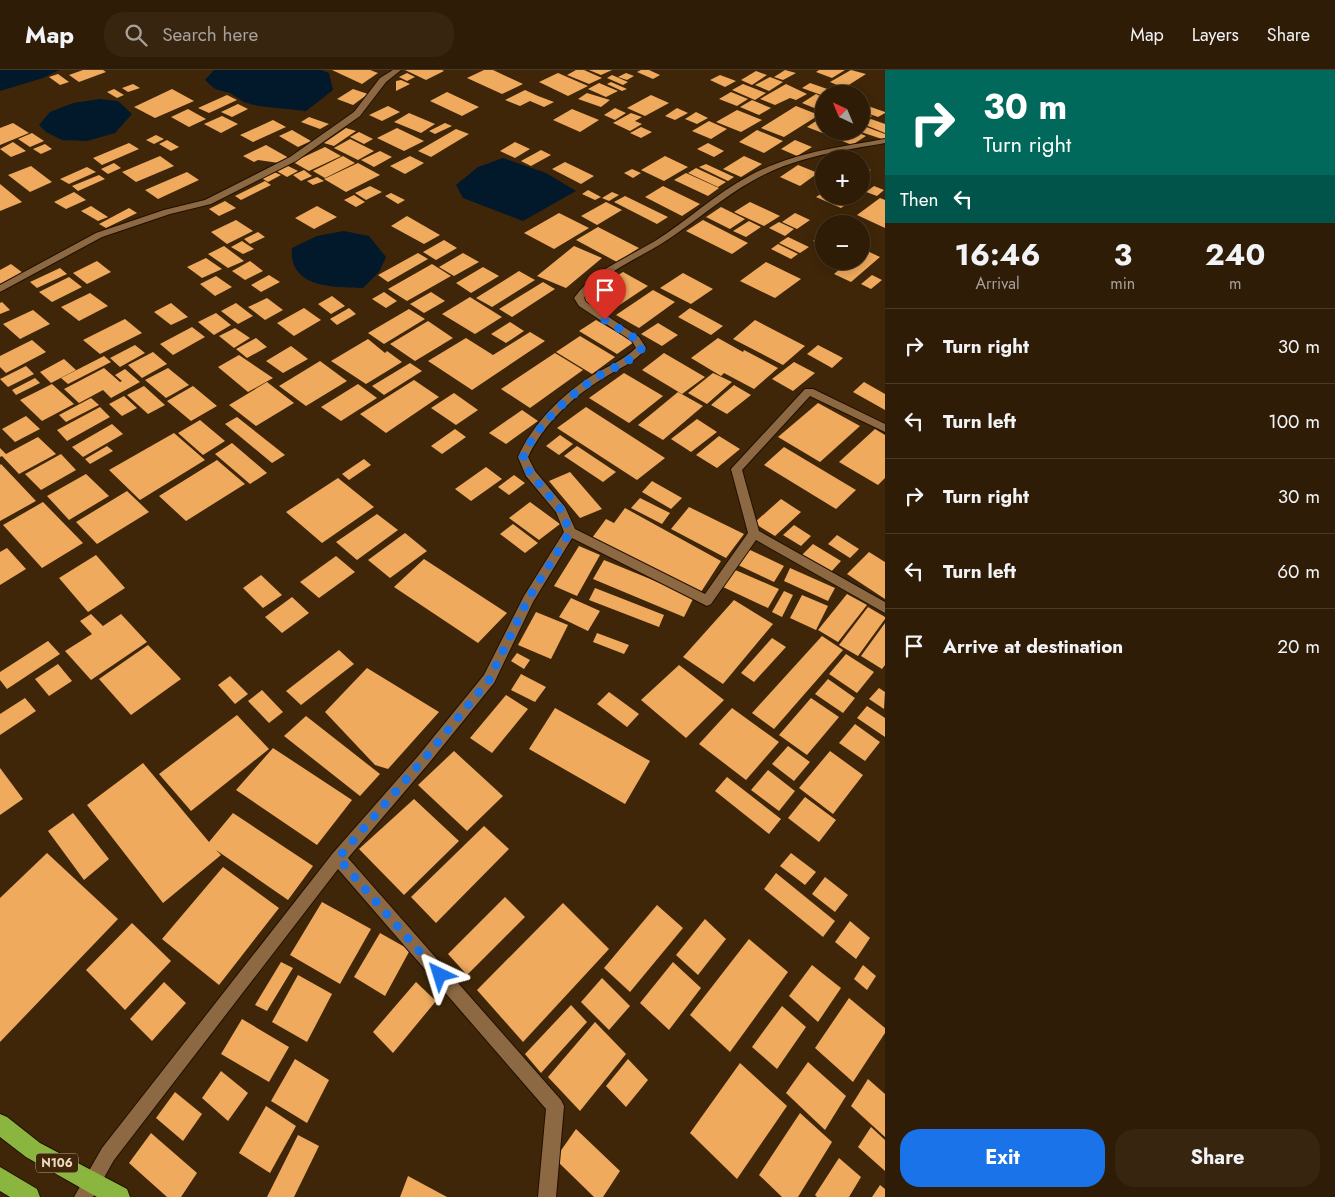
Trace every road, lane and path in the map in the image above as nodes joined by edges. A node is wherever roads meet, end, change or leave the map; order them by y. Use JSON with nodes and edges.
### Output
{"nodes":[{"id":1,"x":398,"y":70,"type":"edge"},
{"id":2,"x":885,"y":140,"type":"edge"},
{"id":3,"x":0,"y":289,"type":"edge"},
{"id":4,"x":885,"y":428,"type":"edge"},
{"id":5,"x":570,"y":532,"type":"junction"},
{"id":6,"x":754,"y":534,"type":"junction"},
{"id":7,"x":885,"y":608,"type":"edge"},
{"id":8,"x":338,"y":858,"type":"junction"},
{"id":9,"x":0,"y":1124,"type":"edge"},
{"id":10,"x":0,"y":1178,"type":"edge"},
{"id":11,"x":87,"y":1190,"type":"edge"},
{"id":12,"x":29,"y":1197,"type":"edge"},
{"id":13,"x":118,"y":1197,"type":"edge"},
{"id":14,"x":547,"y":1197,"type":"edge"}],
"edges":[{"from":1,"to":3,"type":"street"},
{"from":2,"to":5,"type":"street"},
{"from":4,"to":6,"type":"street"},
{"from":5,"to":6,"type":"street"},
{"from":5,"to":8,"type":"street"},
{"from":6,"to":7,"type":"street"},
{"from":8,"to":11,"type":"street"},
{"from":8,"to":14,"type":"street"},
{"from":9,"to":11,"type":"highway","number":"N106"},
{"from":10,"to":12,"type":"highway"},
{"from":11,"to":13,"type":"highway","number":"N106"}]}
